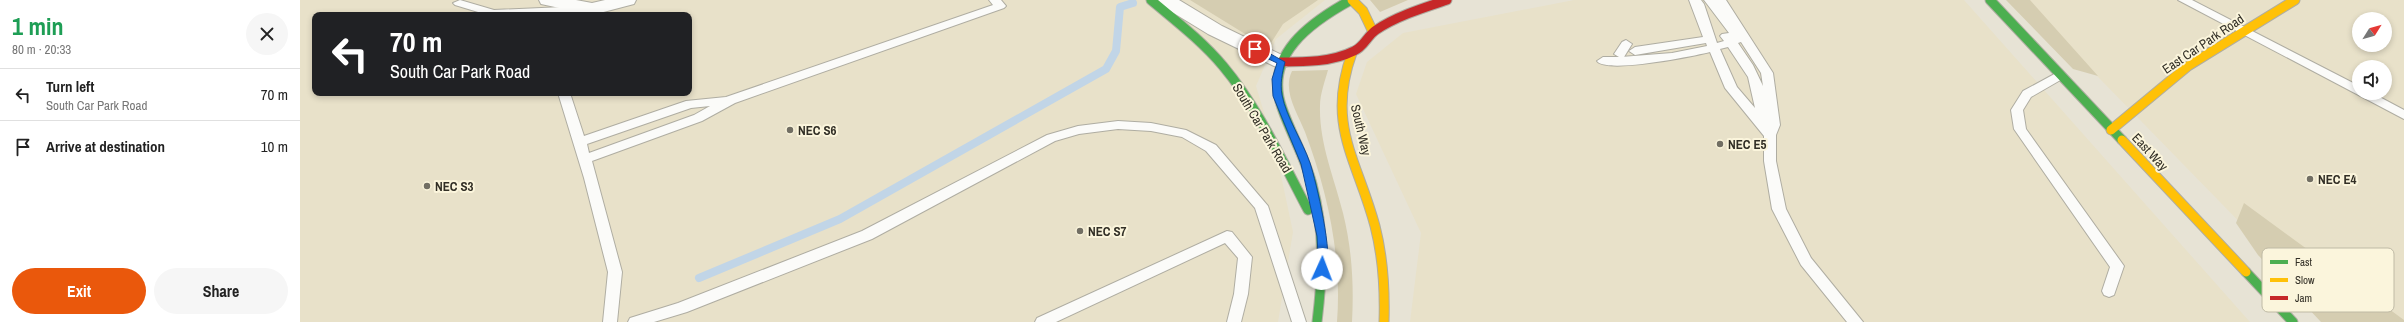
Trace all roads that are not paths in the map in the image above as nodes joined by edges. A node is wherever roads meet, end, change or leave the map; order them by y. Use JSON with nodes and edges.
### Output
{"nodes":[{"id":1,"x":548,"y":0,"type":"edge"},
{"id":2,"x":627,"y":0,"type":"edge"},
{"id":3,"x":994,"y":0,"type":"edge"},
{"id":4,"x":1151,"y":0,"type":"edge"},
{"id":5,"x":1166,"y":0,"type":"edge"},
{"id":6,"x":1351,"y":0,"type":"edge"},
{"id":7,"x":1447,"y":0,"type":"edge"},
{"id":8,"x":1710,"y":0,"type":"edge"},
{"id":9,"x":1720,"y":0,"type":"edge"},
{"id":10,"x":1990,"y":0,"type":"edge"},
{"id":11,"x":2184,"y":0,"type":"edge"},
{"id":12,"x":2295,"y":0,"type":"edge"},
{"id":13,"x":1697,"y":2,"type":"edge"},
{"id":14,"x":458,"y":3,"type":"dead end"},
{"id":15,"x":490,"y":12,"type":"edge"},
{"id":16,"x":589,"y":12,"type":"edge"},
{"id":17,"x":2245,"y":31,"type":"junction"},
{"id":18,"x":1373,"y":32,"type":"junction"},
{"id":19,"x":1731,"y":42,"type":"junction"},
{"id":20,"x":1713,"y":44,"type":"junction"},
{"id":21,"x":1352,"y":53,"type":"junction"},
{"id":22,"x":1281,"y":62,"type":"junction"},
{"id":23,"x":2060,"y":75,"type":"junction"},
{"id":24,"x":2352,"y":87,"type":"edge"},
{"id":25,"x":565,"y":96,"type":"edge"},
{"id":26,"x":731,"y":100,"type":"junction"},
{"id":27,"x":2376,"y":100,"type":"edge"},
{"id":28,"x":2404,"y":115,"type":"edge"},
{"id":29,"x":2111,"y":130,"type":"junction"},
{"id":30,"x":1770,"y":135,"type":"junction"},
{"id":31,"x":579,"y":142,"type":"junction"},
{"id":32,"x":585,"y":159,"type":"junction"},
{"id":33,"x":1322,"y":236,"type":"junction"},
{"id":34,"x":2262,"y":290,"type":"edge"},
{"id":35,"x":2109,"y":291,"type":"dead end"},
{"id":36,"x":2283,"y":312,"type":"edge"},
{"id":37,"x":610,"y":322,"type":"edge"},
{"id":38,"x":635,"y":322,"type":"edge"},
{"id":39,"x":1042,"y":322,"type":"edge"},
{"id":40,"x":1234,"y":322,"type":"edge"},
{"id":41,"x":1299,"y":322,"type":"edge"},
{"id":42,"x":1317,"y":322,"type":"edge"},
{"id":43,"x":1384,"y":322,"type":"edge"},
{"id":44,"x":1856,"y":322,"type":"edge"},
{"id":45,"x":2292,"y":322,"type":"edge"}],
"edges":[{"from":1,"to":16,"type":"street"},
{"from":2,"to":16,"type":"street"},
{"from":3,"to":26,"type":"lane"},
{"from":4,"to":33,"type":"street","name":"South Car Park Road"},
{"from":5,"to":22,"type":"street"},
{"from":6,"to":18,"type":"street"},
{"from":6,"to":22,"type":"street"},
{"from":7,"to":18,"type":"street"},
{"from":8,"to":19,"type":"lane"},
{"from":9,"to":30,"type":"lane"},
{"from":10,"to":23,"type":"street","name":"East Way"},
{"from":11,"to":17,"type":"lane"},
{"from":12,"to":17,"type":"street","name":"East Car Park Road"},
{"from":13,"to":19,"type":"lane"},
{"from":13,"to":20,"type":"lane"},
{"from":14,"to":15,"type":"lane"},
{"from":17,"to":24,"type":"lane"},
{"from":17,"to":29,"type":"street","name":"East Car Park Road"},
{"from":18,"to":21,"type":"street"},
{"from":19,"to":20,"type":"lane"},
{"from":19,"to":30,"type":"lane"},
{"from":20,"to":20,"type":"lane"},
{"from":20,"to":30,"type":"lane"},
{"from":21,"to":22,"type":"street"},
{"from":21,"to":43,"type":"street","name":"South Way"},
{"from":22,"to":33,"type":"street"},
{"from":23,"to":29,"type":"street","name":"East Way"},
{"from":23,"to":35,"type":"lane"},
{"from":25,"to":31,"type":"lane"},
{"from":26,"to":31,"type":"lane"},
{"from":26,"to":32,"type":"lane"},
{"from":27,"to":28,"type":"lane"},
{"from":29,"to":34,"type":"street","name":"East Way"},
{"from":30,"to":44,"type":"lane"},
{"from":31,"to":32,"type":"lane"},
{"from":32,"to":37,"type":"lane"},
{"from":33,"to":42,"type":"street"},
{"from":36,"to":45,"type":"street","name":"East Way"},
{"from":38,"to":41,"type":"lane"},
{"from":39,"to":40,"type":"lane"}]}
